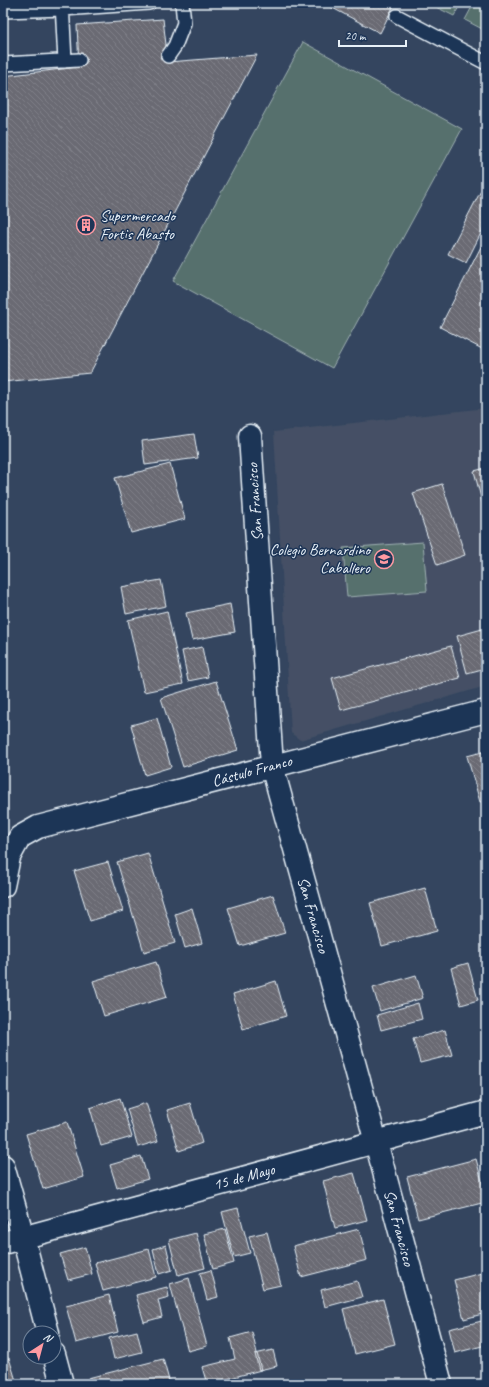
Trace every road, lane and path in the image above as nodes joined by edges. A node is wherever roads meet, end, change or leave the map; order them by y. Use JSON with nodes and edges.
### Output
{"nodes":[{"id":1,"x":149,"y":3,"type":"edge"},
{"id":2,"x":182,"y":3,"type":"edge"},
{"id":3,"x":63,"y":6,"type":"edge"},
{"id":4,"x":3,"y":10,"type":"edge"},
{"id":5,"x":397,"y":16,"type":"dead end"},
{"id":6,"x":168,"y":56,"type":"dead end"},
{"id":7,"x":79,"y":60,"type":"dead end"},
{"id":8,"x":65,"y":61,"type":"junction"},
{"id":9,"x":486,"y":62,"type":"edge"},
{"id":10,"x":3,"y":64,"type":"edge"},
{"id":11,"x":250,"y":436,"type":"dead end"},
{"id":12,"x":486,"y":710,"type":"edge"},
{"id":13,"x":272,"y":766,"type":"junction"},
{"id":14,"x":3,"y":886,"type":"edge"},
{"id":15,"x":486,"y":1112,"type":"edge"},
{"id":16,"x":376,"y":1142,"type":"junction"},
{"id":17,"x":3,"y":1166,"type":"edge"},
{"id":18,"x":13,"y":1240,"type":"edge"},
{"id":19,"x":45,"y":1325,"type":"edge"},
{"id":20,"x":57,"y":1365,"type":"edge"},
{"id":21,"x":62,"y":1384,"type":"edge"},
{"id":22,"x":441,"y":1384,"type":"edge"}],
"edges":[{"from":1,"to":3,"type":"lane"},
{"from":2,"to":6,"type":"lane"},
{"from":3,"to":4,"type":"lane"},
{"from":3,"to":8,"type":"lane"},
{"from":5,"to":9,"type":"lane"},
{"from":7,"to":8,"type":"lane"},
{"from":8,"to":10,"type":"lane"},
{"from":11,"to":13,"type":"street","name":"San Francisco"},
{"from":12,"to":13,"type":"street","name":"Cástulo Franco"},
{"from":13,"to":14,"type":"street","name":"Cástulo Franco"},
{"from":13,"to":16,"type":"street","name":"San Francisco"},
{"from":15,"to":16,"type":"street","name":"15 de Mayo"},
{"from":16,"to":18,"type":"street","name":"15 de Mayo"},
{"from":16,"to":22,"type":"street","name":"San Francisco"},
{"from":17,"to":18,"type":"street"},
{"from":18,"to":19,"type":"street"},
{"from":20,"to":21,"type":"street"}]}
